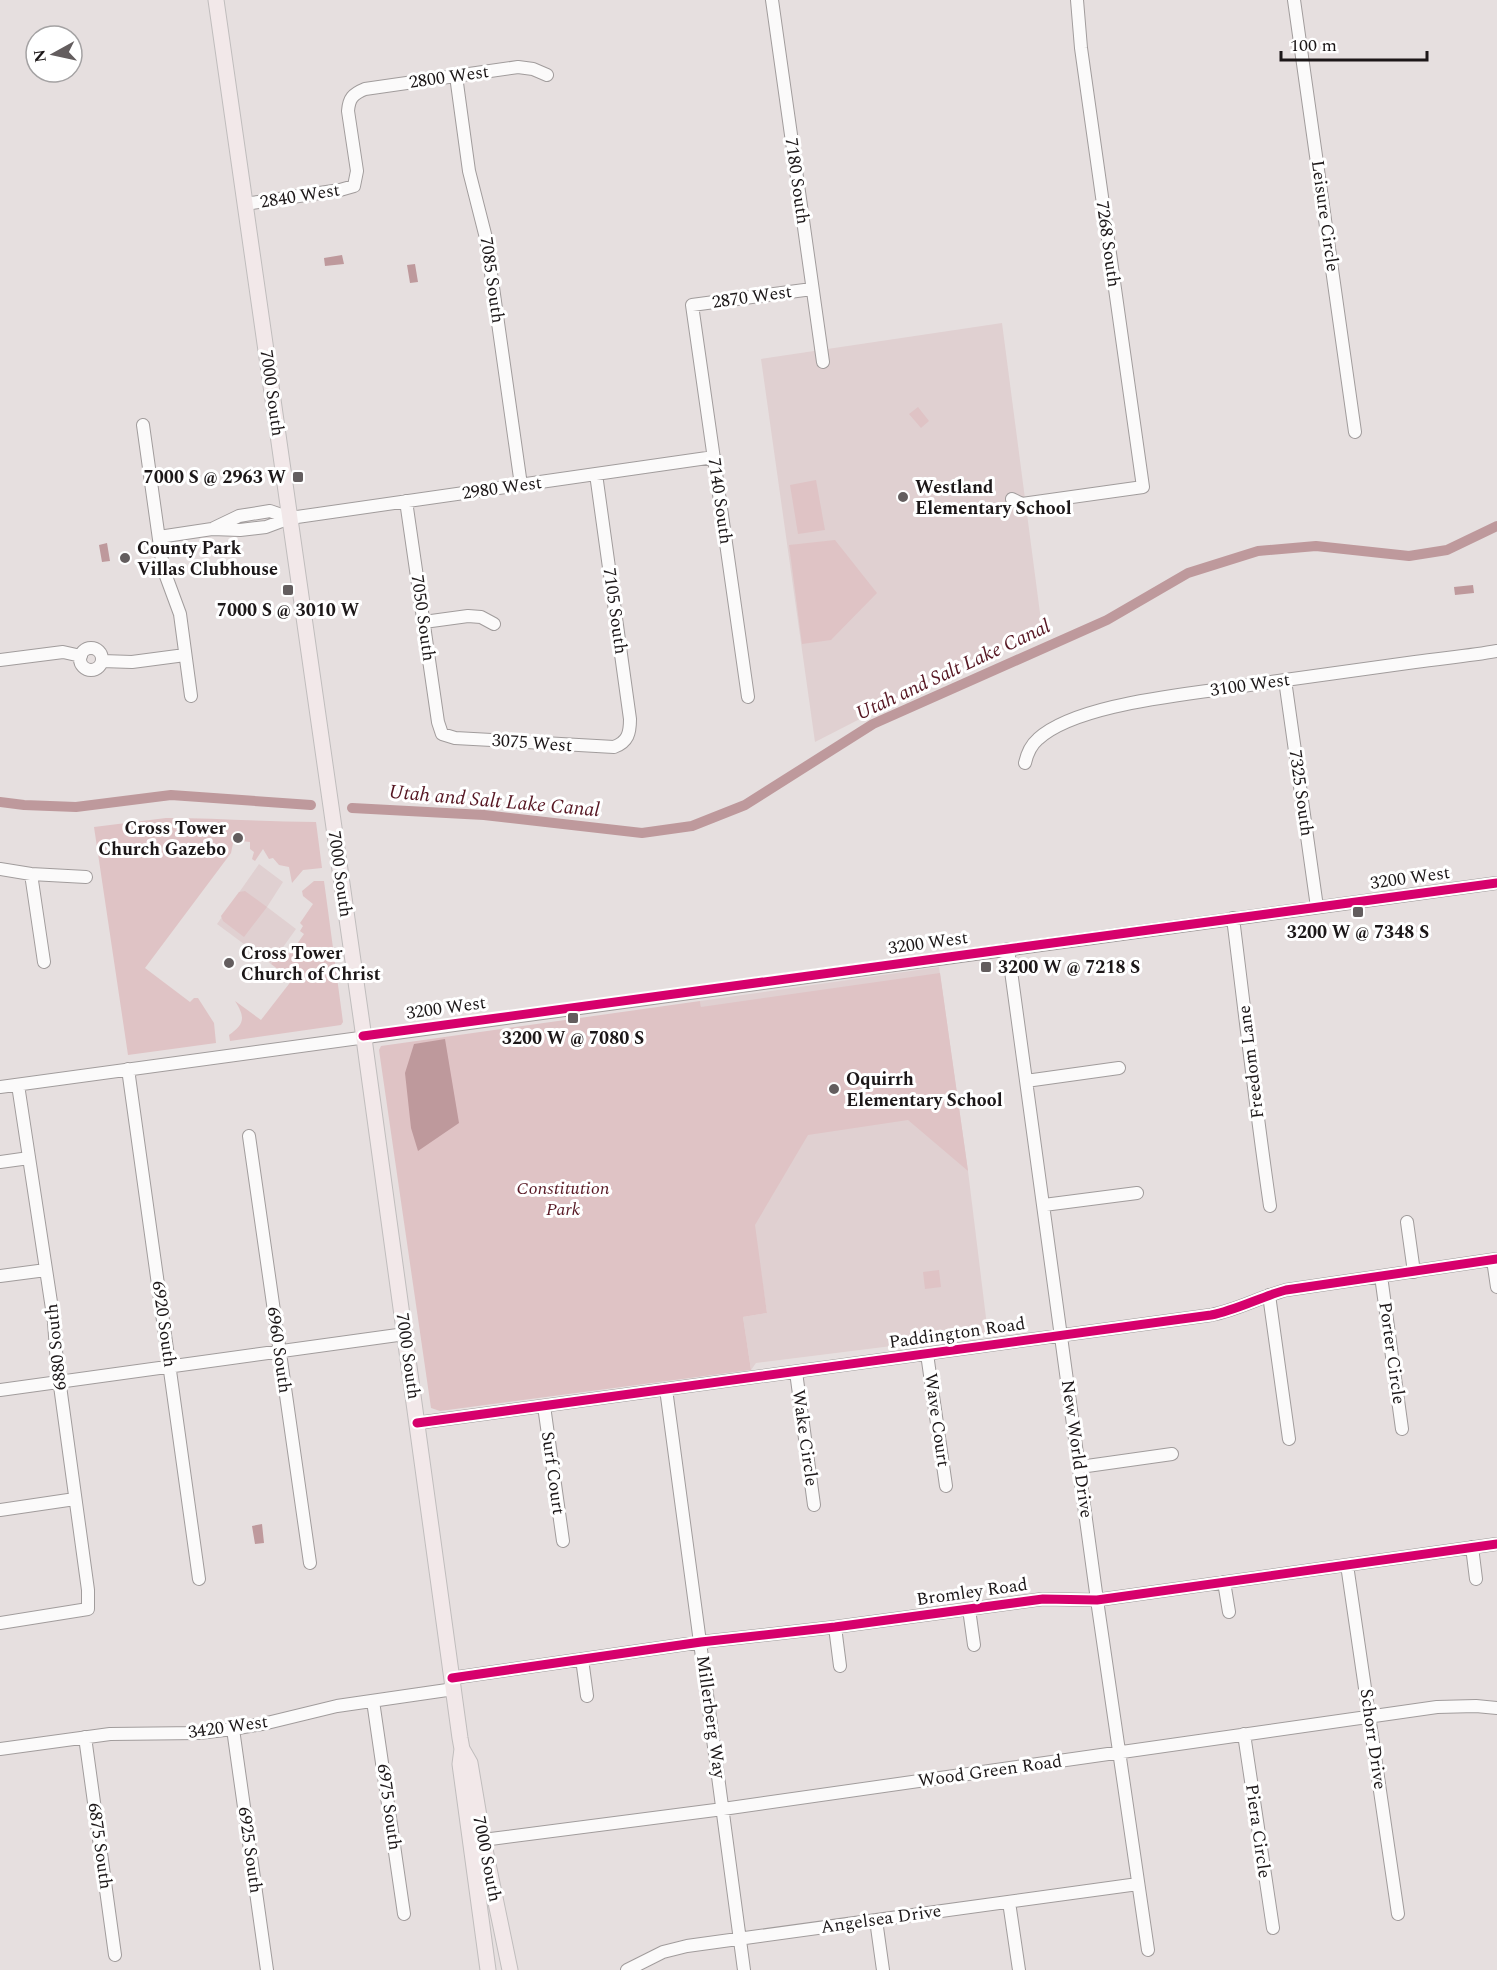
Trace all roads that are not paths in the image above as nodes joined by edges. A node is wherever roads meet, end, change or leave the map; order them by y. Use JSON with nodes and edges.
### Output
{"nodes":[{"id":1,"x":216,"y":0,"type":"edge"},
{"id":2,"x":771,"y":0,"type":"edge"},
{"id":3,"x":1077,"y":0,"type":"edge"},
{"id":4,"x":1294,"y":0,"type":"edge"},
{"id":5,"x":547,"y":75,"type":"dead end"},
{"id":6,"x":456,"y":76,"type":"junction"},
{"id":7,"x":354,"y":186,"type":"joint"},
{"id":8,"x":245,"y":204,"type":"junction"},
{"id":9,"x":812,"y":289,"type":"junction"},
{"id":10,"x":692,"y":305,"type":"joint"},
{"id":11,"x":823,"y":362,"type":"dead end"},
{"id":12,"x":143,"y":425,"type":"dead end"},
{"id":13,"x":1355,"y":432,"type":"dead end"},
{"id":14,"x":714,"y":458,"type":"junction"},
{"id":15,"x":596,"y":474,"type":"junction"},
{"id":16,"x":521,"y":485,"type":"junction"},
{"id":17,"x":1012,"y":499,"type":"dead end"},
{"id":18,"x":406,"y":501,"type":"junction"},
{"id":19,"x":290,"y":518,"type":"junction"},
{"id":20,"x":159,"y":537,"type":"junction"},
{"id":21,"x":424,"y":622,"type":"junction"},
{"id":22,"x":494,"y":624,"type":"dead end"},
{"id":23,"x":1497,"y":651,"type":"edge"},
{"id":24,"x":185,"y":655,"type":"junction"},
{"id":25,"x":0,"y":660,"type":"edge"},
{"id":26,"x":1285,"y":680,"type":"junction"},
{"id":27,"x":191,"y":696,"type":"dead end"},
{"id":28,"x":748,"y":697,"type":"dead end"},
{"id":29,"x":442,"y":734,"type":"joint"},
{"id":30,"x":622,"y":744,"type":"joint"},
{"id":31,"x":1025,"y":763,"type":"dead end"},
{"id":32,"x":0,"y":869,"type":"edge"},
{"id":33,"x":31,"y":874,"type":"junction"},
{"id":34,"x":86,"y":877,"type":"dead end"},
{"id":35,"x":1497,"y":883,"type":"edge"},
{"id":36,"x":1317,"y":907,"type":"junction"},
{"id":37,"x":1233,"y":918,"type":"junction"},
{"id":38,"x":1008,"y":949,"type":"junction"},
{"id":39,"x":44,"y":962,"type":"dead end"},
{"id":40,"x":363,"y":1036,"type":"junction"},
{"id":41,"x":1119,"y":1068,"type":"dead end"},
{"id":42,"x":128,"y":1069,"type":"junction"},
{"id":43,"x":1026,"y":1081,"type":"junction"},
{"id":44,"x":18,"y":1085,"type":"junction"},
{"id":45,"x":0,"y":1087,"type":"edge"},
{"id":46,"x":249,"y":1136,"type":"dead end"},
{"id":47,"x":29,"y":1158,"type":"junction"},
{"id":48,"x":0,"y":1162,"type":"edge"},
{"id":49,"x":1137,"y":1193,"type":"dead end"},
{"id":50,"x":1044,"y":1205,"type":"junction"},
{"id":51,"x":1270,"y":1206,"type":"dead end"},
{"id":52,"x":1407,"y":1222,"type":"dead end"},
{"id":53,"x":1495,"y":1260,"type":"edge"},
{"id":54,"x":46,"y":1270,"type":"junction"},
{"id":55,"x":1414,"y":1272,"type":"junction"},
{"id":56,"x":0,"y":1276,"type":"edge"},
{"id":57,"x":1381,"y":1276,"type":"junction"},
{"id":58,"x":1497,"y":1287,"type":"edge"},
{"id":59,"x":1269,"y":1294,"type":"junction"},
{"id":60,"x":405,"y":1334,"type":"junction"},
{"id":61,"x":1061,"y":1336,"type":"junction"},
{"id":62,"x":279,"y":1352,"type":"junction"},
{"id":63,"x":927,"y":1354,"type":"junction"},
{"id":64,"x":170,"y":1366,"type":"junction"},
{"id":65,"x":796,"y":1372,"type":"junction"},
{"id":66,"x":59,"y":1382,"type":"junction"},
{"id":67,"x":666,"y":1389,"type":"junction"},
{"id":68,"x":0,"y":1390,"type":"edge"},
{"id":69,"x":544,"y":1406,"type":"junction"},
{"id":70,"x":417,"y":1423,"type":"junction"},
{"id":71,"x":1402,"y":1429,"type":"dead end"},
{"id":72,"x":1289,"y":1439,"type":"dead end"},
{"id":73,"x":1172,"y":1454,"type":"dead end"},
{"id":74,"x":1080,"y":1467,"type":"junction"},
{"id":75,"x":946,"y":1486,"type":"dead end"},
{"id":76,"x":75,"y":1499,"type":"junction"},
{"id":77,"x":814,"y":1505,"type":"dead end"},
{"id":78,"x":0,"y":1510,"type":"edge"},
{"id":79,"x":562,"y":1541,"type":"dead end"},
{"id":80,"x":1497,"y":1544,"type":"edge"},
{"id":81,"x":1472,"y":1547,"type":"junction"},
{"id":82,"x":310,"y":1563,"type":"dead end"},
{"id":83,"x":1347,"y":1565,"type":"junction"},
{"id":84,"x":199,"y":1579,"type":"dead end"},
{"id":85,"x":1476,"y":1579,"type":"dead end"},
{"id":86,"x":1224,"y":1582,"type":"junction"},
{"id":87,"x":1097,"y":1600,"type":"junction"},
{"id":88,"x":969,"y":1609,"type":"junction"},
{"id":89,"x":1229,"y":1612,"type":"dead end"},
{"id":90,"x":0,"y":1623,"type":"edge"},
{"id":91,"x":835,"y":1628,"type":"junction"},
{"id":92,"x":701,"y":1642,"type":"junction"},
{"id":93,"x":975,"y":1645,"type":"dead end"},
{"id":94,"x":582,"y":1659,"type":"junction"},
{"id":95,"x":840,"y":1666,"type":"dead end"},
{"id":96,"x":453,"y":1683,"type":"junction"},
{"id":97,"x":588,"y":1696,"type":"dead end"},
{"id":98,"x":373,"y":1701,"type":"junction"},
{"id":99,"x":1497,"y":1710,"type":"edge"},
{"id":100,"x":1370,"y":1717,"type":"junction"},
{"id":101,"x":233,"y":1730,"type":"junction"},
{"id":102,"x":1244,"y":1734,"type":"junction"},
{"id":103,"x":85,"y":1737,"type":"junction"},
{"id":104,"x":0,"y":1749,"type":"edge"},
{"id":105,"x":462,"y":1749,"type":"junction"},
{"id":106,"x":1119,"y":1752,"type":"junction"},
{"id":107,"x":723,"y":1809,"type":"junction"},
{"id":108,"x":483,"y":1840,"type":"junction"},
{"id":109,"x":1138,"y":1884,"type":"junction"},
{"id":110,"x":1009,"y":1902,"type":"junction"},
{"id":111,"x":404,"y":1914,"type":"dead end"},
{"id":112,"x":1398,"y":1914,"type":"dead end"},
{"id":113,"x":876,"y":1920,"type":"junction"},
{"id":114,"x":1273,"y":1928,"type":"dead end"},
{"id":115,"x":740,"y":1938,"type":"junction"},
{"id":116,"x":1148,"y":1950,"type":"dead end"},
{"id":117,"x":115,"y":1955,"type":"dead end"},
{"id":118,"x":267,"y":1970,"type":"edge"},
{"id":119,"x":488,"y":1970,"type":"edge"},
{"id":120,"x":510,"y":1970,"type":"edge"},
{"id":121,"x":627,"y":1970,"type":"edge"},
{"id":122,"x":744,"y":1970,"type":"edge"},
{"id":123,"x":883,"y":1970,"type":"edge"},
{"id":124,"x":1019,"y":1970,"type":"edge"}],
"edges":[{"from":1,"to":8,"type":"main road","name":"7000 South"},
{"from":2,"to":9,"type":"street","name":"7180 South"},
{"from":3,"to":17,"type":"street","name":"7268 South"},
{"from":4,"to":13,"type":"street","name":"Leisure Circle"},
{"from":5,"to":6,"type":"street","name":"2800 West"},
{"from":6,"to":7,"type":"street","name":"2800 West"},
{"from":6,"to":16,"type":"street","name":"7085 South"},
{"from":7,"to":8,"type":"street","name":"2840 West"},
{"from":8,"to":19,"type":"main road","name":"7000 South"},
{"from":9,"to":10,"type":"street","name":"2870 West"},
{"from":9,"to":11,"type":"street","name":"7180 South"},
{"from":10,"to":14,"type":"street","name":"7140 South"},
{"from":12,"to":20,"type":"street"},
{"from":14,"to":15,"type":"street","name":"2980 West"},
{"from":14,"to":28,"type":"street","name":"7140 South"},
{"from":15,"to":16,"type":"street","name":"2980 West"},
{"from":15,"to":30,"type":"street","name":"7105 South"},
{"from":16,"to":18,"type":"street","name":"2980 West"},
{"from":18,"to":19,"type":"street","name":"2980 West"},
{"from":18,"to":21,"type":"street","name":"7050 South"},
{"from":19,"to":20,"type":"street","name":"2980 West"},
{"from":19,"to":40,"type":"main road","name":"7000 South"},
{"from":20,"to":24,"type":"street"},
{"from":21,"to":22,"type":"street"},
{"from":21,"to":29,"type":"street","name":"7050 South"},
{"from":23,"to":26,"type":"street","name":"3100 West"},
{"from":24,"to":25,"type":"street"},
{"from":24,"to":27,"type":"street"},
{"from":26,"to":31,"type":"street","name":"3100 West"},
{"from":26,"to":36,"type":"street","name":"7325 South"},
{"from":29,"to":30,"type":"street","name":"3075 West"},
{"from":32,"to":33,"type":"street"},
{"from":33,"to":34,"type":"street"},
{"from":33,"to":39,"type":"street"},
{"from":35,"to":36,"type":"street","name":"3200 West"},
{"from":36,"to":37,"type":"street","name":"3200 West"},
{"from":37,"to":38,"type":"street","name":"3200 West"},
{"from":37,"to":51,"type":"street","name":"Freedom Lane"},
{"from":38,"to":40,"type":"street","name":"3200 West"},
{"from":38,"to":43,"type":"street","name":"New World Drive"},
{"from":40,"to":42,"type":"street","name":"3200 West"},
{"from":40,"to":60,"type":"main road","name":"7000 South"},
{"from":41,"to":43,"type":"street"},
{"from":42,"to":44,"type":"street","name":"3200 West"},
{"from":42,"to":64,"type":"street","name":"6920 South"},
{"from":43,"to":50,"type":"street","name":"New World Drive"},
{"from":44,"to":45,"type":"street","name":"3200 West"},
{"from":44,"to":47,"type":"street","name":"6880 South"},
{"from":46,"to":62,"type":"street","name":"6960 South"},
{"from":47,"to":48,"type":"street"},
{"from":47,"to":54,"type":"street","name":"6880 South"},
{"from":49,"to":50,"type":"street"},
{"from":50,"to":61,"type":"street","name":"New World Drive"},
{"from":52,"to":55,"type":"street"},
{"from":53,"to":55,"type":"street","name":"Paddington Road"},
{"from":53,"to":58,"type":"street"},
{"from":54,"to":56,"type":"street"},
{"from":54,"to":66,"type":"street","name":"6880 South"},
{"from":55,"to":57,"type":"street","name":"Paddington Road"},
{"from":57,"to":59,"type":"street","name":"Paddington Road"},
{"from":57,"to":71,"type":"street","name":"Porter Circle"},
{"from":59,"to":61,"type":"street","name":"Paddington Road"},
{"from":59,"to":72,"type":"street"},
{"from":60,"to":62,"type":"street"},
{"from":60,"to":70,"type":"main road","name":"7000 South"},
{"from":61,"to":63,"type":"street","name":"Paddington Road"},
{"from":61,"to":74,"type":"street","name":"New World Drive"},
{"from":62,"to":64,"type":"street"},
{"from":62,"to":82,"type":"street","name":"6960 South"},
{"from":63,"to":65,"type":"street","name":"Paddington Road"},
{"from":63,"to":75,"type":"street","name":"Wave Court"},
{"from":64,"to":66,"type":"street"},
{"from":64,"to":84,"type":"street","name":"6920 South"},
{"from":65,"to":67,"type":"street","name":"Paddington Road"},
{"from":65,"to":77,"type":"street","name":"Wake Circle"},
{"from":66,"to":68,"type":"street"},
{"from":66,"to":76,"type":"street","name":"6880 South"},
{"from":67,"to":69,"type":"street","name":"Paddington Road"},
{"from":67,"to":92,"type":"street","name":"Millerberg Way"},
{"from":69,"to":70,"type":"street","name":"Paddington Road"},
{"from":69,"to":79,"type":"street","name":"Surf Court"},
{"from":70,"to":96,"type":"main road","name":"7000 South"},
{"from":73,"to":74,"type":"street"},
{"from":74,"to":87,"type":"street","name":"New World Drive"},
{"from":76,"to":78,"type":"street"},
{"from":76,"to":90,"type":"street","name":"6880 South"},
{"from":80,"to":81,"type":"street","name":"Bromley Road"},
{"from":81,"to":83,"type":"street","name":"Bromley Road"},
{"from":81,"to":85,"type":"street"},
{"from":83,"to":86,"type":"street","name":"Bromley Road"},
{"from":83,"to":100,"type":"street","name":"Schorr Drive"},
{"from":86,"to":87,"type":"street","name":"Bromley Road"},
{"from":86,"to":89,"type":"street"},
{"from":87,"to":88,"type":"street","name":"Bromley Road"},
{"from":87,"to":106,"type":"street","name":"New World Drive"},
{"from":88,"to":91,"type":"street","name":"Bromley Road"},
{"from":88,"to":93,"type":"street"},
{"from":91,"to":92,"type":"street","name":"Bromley Road"},
{"from":91,"to":95,"type":"street"},
{"from":92,"to":94,"type":"street","name":"Bromley Road"},
{"from":92,"to":107,"type":"street","name":"Millerberg Way"},
{"from":94,"to":96,"type":"street","name":"Bromley Road"},
{"from":94,"to":97,"type":"street"},
{"from":96,"to":98,"type":"street","name":"3420 West"},
{"from":96,"to":105,"type":"main road","name":"7000 South"},
{"from":98,"to":101,"type":"street","name":"3420 West"},
{"from":98,"to":111,"type":"street","name":"6975 South"},
{"from":99,"to":100,"type":"street","name":"Wood Green Road"},
{"from":100,"to":102,"type":"street","name":"Wood Green Road"},
{"from":100,"to":112,"type":"street","name":"Schorr Drive"},
{"from":101,"to":103,"type":"street","name":"3420 West"},
{"from":101,"to":118,"type":"street","name":"6925 South"},
{"from":102,"to":106,"type":"street","name":"Wood Green Road"},
{"from":102,"to":114,"type":"street","name":"Piera Circle"},
{"from":103,"to":104,"type":"street","name":"3420 West"},
{"from":103,"to":117,"type":"street","name":"6875 South"},
{"from":105,"to":108,"type":"main road","name":"7000 South"},
{"from":105,"to":119,"type":"main road","name":"7000 South"},
{"from":106,"to":107,"type":"street","name":"Wood Green Road"},
{"from":106,"to":109,"type":"street","name":"New World Drive"},
{"from":107,"to":108,"type":"street","name":"Wood Green Road"},
{"from":107,"to":115,"type":"street","name":"Millerberg Way"},
{"from":108,"to":120,"type":"main road","name":"7000 South"},
{"from":109,"to":110,"type":"street","name":"Angelsea Drive"},
{"from":109,"to":116,"type":"street","name":"New World Drive"},
{"from":110,"to":113,"type":"street","name":"Angelsea Drive"},
{"from":110,"to":124,"type":"street"},
{"from":113,"to":115,"type":"street","name":"Angelsea Drive"},
{"from":113,"to":123,"type":"street"},
{"from":115,"to":121,"type":"street","name":"Angelsea Drive"},
{"from":115,"to":122,"type":"street","name":"Millerberg Way"}]}
